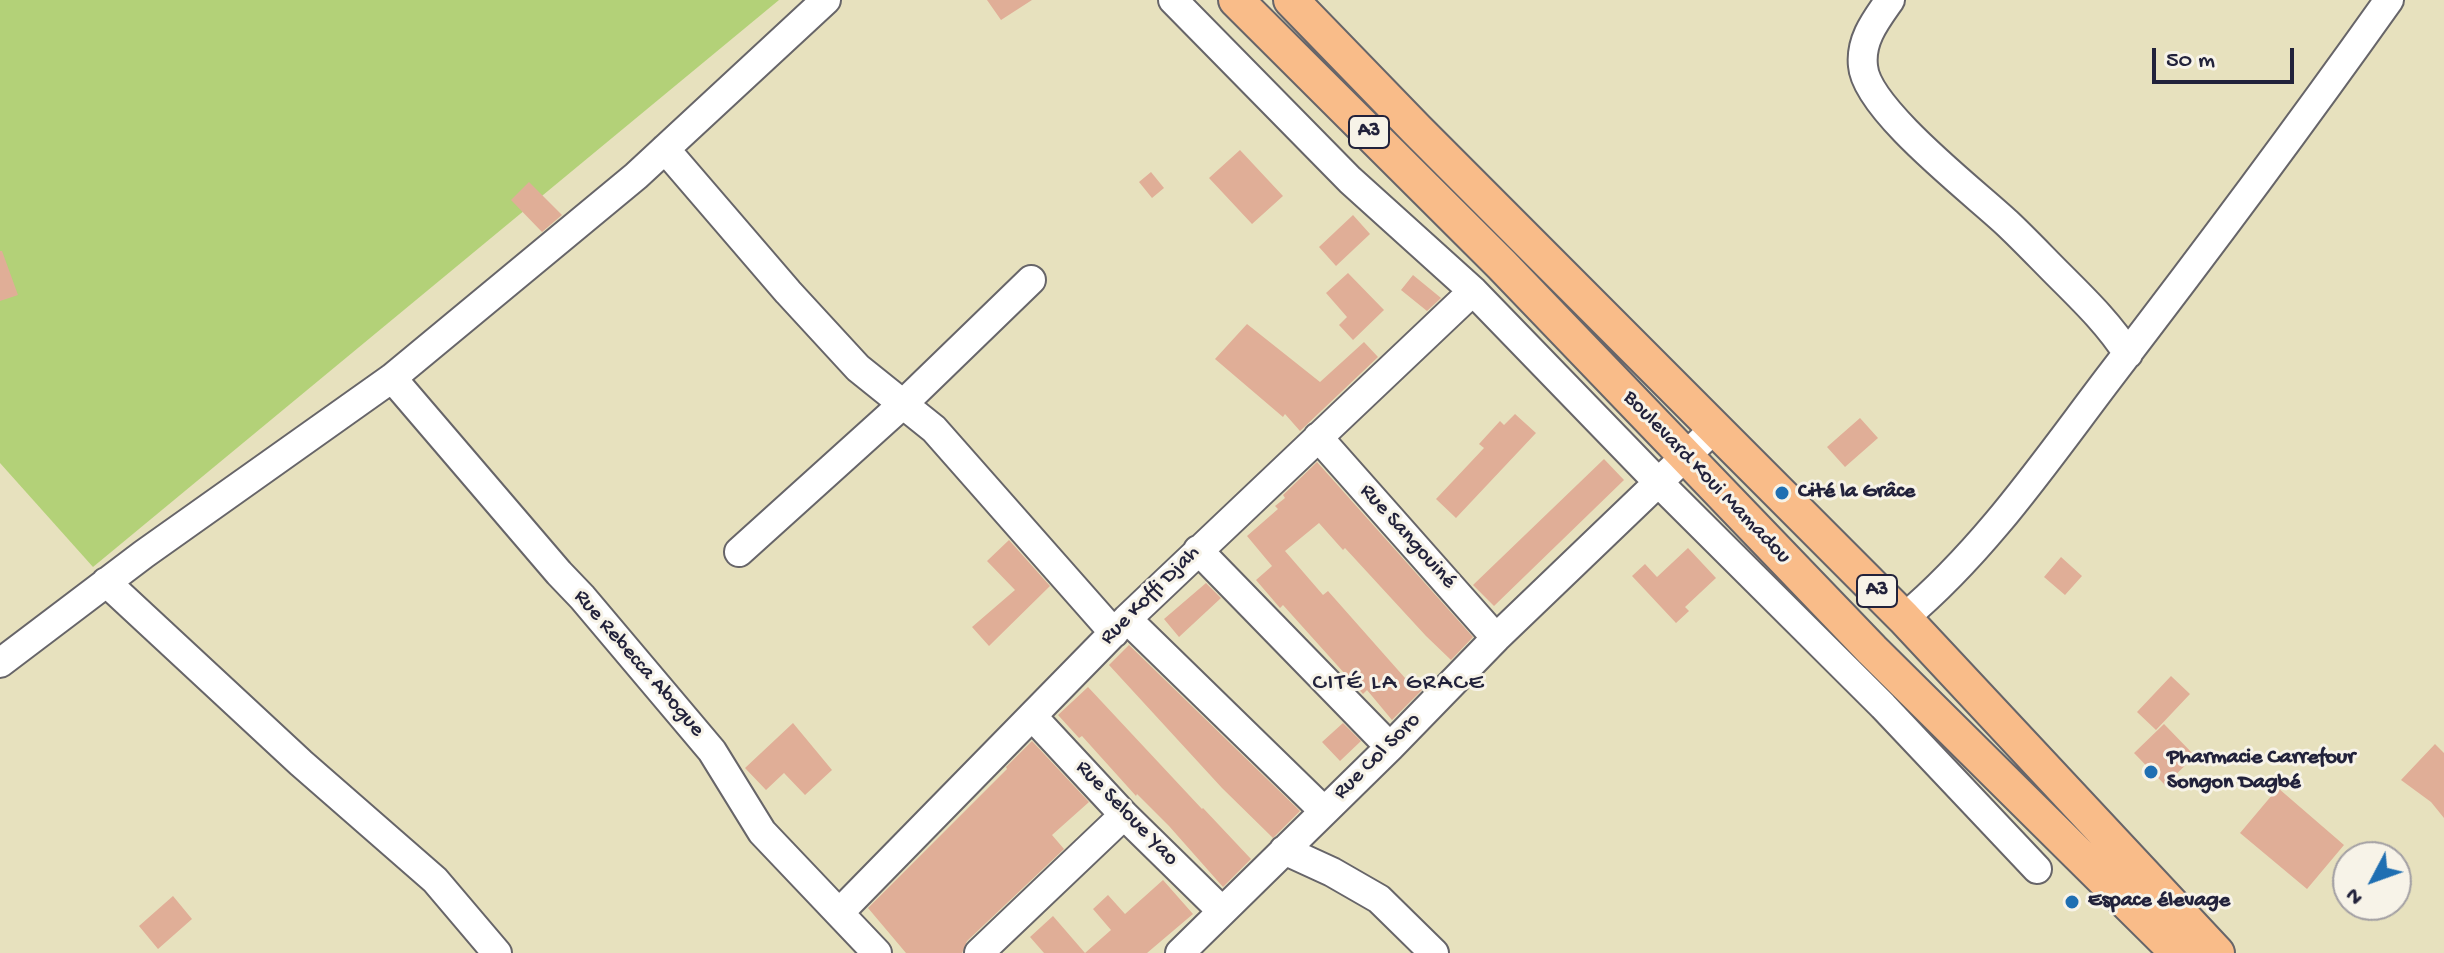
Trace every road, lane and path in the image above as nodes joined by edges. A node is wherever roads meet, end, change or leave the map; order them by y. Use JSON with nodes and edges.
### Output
{"nodes":[{"id":1,"x":826,"y":0,"type":"edge"},
{"id":2,"x":1173,"y":0,"type":"edge"},
{"id":3,"x":1236,"y":0,"type":"edge"},
{"id":4,"x":1291,"y":0,"type":"edge"},
{"id":5,"x":1890,"y":0,"type":"edge"},
{"id":6,"x":2389,"y":0,"type":"edge"},
{"id":7,"x":665,"y":149,"type":"junction"},
{"id":8,"x":1031,"y":280,"type":"dead end"},
{"id":9,"x":1473,"y":291,"type":"junction"},
{"id":10,"x":2128,"y":354,"type":"junction"},
{"id":11,"x":392,"y":378,"type":"junction"},
{"id":12,"x":903,"y":404,"type":"junction"},
{"id":13,"x":1715,"y":428,"type":"junction"},
{"id":14,"x":1318,"y":437,"type":"junction"},
{"id":15,"x":1685,"y":456,"type":"junction"},
{"id":16,"x":1658,"y":482,"type":"junction"},
{"id":17,"x":1198,"y":550,"type":"junction"},
{"id":18,"x":739,"y":552,"type":"dead end"},
{"id":19,"x":106,"y":582,"type":"junction"},
{"id":20,"x":1904,"y":618,"type":"junction"},
{"id":21,"x":1120,"y":626,"type":"junction"},
{"id":22,"x":1496,"y":638,"type":"junction"},
{"id":23,"x":1872,"y":650,"type":"junction"},
{"id":24,"x":0,"y":663,"type":"edge"},
{"id":25,"x":1032,"y":716,"type":"junction"},
{"id":26,"x":1390,"y":747,"type":"junction"},
{"id":27,"x":1324,"y":811,"type":"junction"},
{"id":28,"x":1124,"y":815,"type":"junction"},
{"id":29,"x":1284,"y":850,"type":"junction"},
{"id":30,"x":2037,"y":869,"type":"dead end"},
{"id":31,"x":1222,"y":911,"type":"junction"},
{"id":32,"x":840,"y":912,"type":"junction"},
{"id":33,"x":497,"y":953,"type":"edge"},
{"id":34,"x":877,"y":953,"type":"edge"},
{"id":35,"x":979,"y":953,"type":"edge"},
{"id":36,"x":1180,"y":953,"type":"edge"},
{"id":37,"x":1434,"y":953,"type":"edge"},
{"id":38,"x":2178,"y":953,"type":"edge"},
{"id":39,"x":2217,"y":953,"type":"edge"}],
"edges":[{"from":1,"to":7,"type":"street"},
{"from":2,"to":9,"type":"street"},
{"from":3,"to":15,"type":"main road","name":"Boulevard Koui Mamadou","number":"A3"},
{"from":4,"to":13,"type":"main road","name":"Boulevard Koui Mamadou","number":"A3"},
{"from":5,"to":10,"type":"street"},
{"from":6,"to":10,"type":"street"},
{"from":7,"to":11,"type":"street"},
{"from":7,"to":12,"type":"street"},
{"from":8,"to":12,"type":"street"},
{"from":9,"to":14,"type":"street","name":"Rue Koffi Djah"},
{"from":9,"to":16,"type":"street"},
{"from":10,"to":20,"type":"street"},
{"from":11,"to":19,"type":"street"},
{"from":11,"to":32,"type":"street","name":"Rue Rebecca Abogue"},
{"from":12,"to":18,"type":"street"},
{"from":12,"to":21,"type":"street"},
{"from":13,"to":15,"type":"street","name":"Rue Col Soro"},
{"from":13,"to":20,"type":"main road","name":"Boulevard Koui Mamadou","number":"A3"},
{"from":14,"to":17,"type":"street","name":"Rue Koffi Djah"},
{"from":14,"to":22,"type":"street","name":"Rue Sangouiné"},
{"from":15,"to":16,"type":"street","name":"Rue Col Soro"},
{"from":15,"to":23,"type":"main road","name":"Boulevard Koui Mamadou","number":"A3"},
{"from":16,"to":22,"type":"street","name":"Rue Col Soro"},
{"from":16,"to":30,"type":"street"},
{"from":17,"to":21,"type":"street","name":"Rue Koffi Djah"},
{"from":17,"to":26,"type":"street"},
{"from":19,"to":24,"type":"street"},
{"from":19,"to":33,"type":"street"},
{"from":20,"to":23,"type":"main road"},
{"from":20,"to":39,"type":"main road","name":"Boulevard Koui Mamadou","number":"A3"},
{"from":21,"to":25,"type":"street","name":"Rue Koffi Djah"},
{"from":21,"to":27,"type":"street"},
{"from":22,"to":26,"type":"street","name":"Rue Col Soro"},
{"from":23,"to":38,"type":"main road","name":"Boulevard Koui Mamadou","number":"A3"},
{"from":25,"to":28,"type":"street","name":"Rue Seloue Yao"},
{"from":25,"to":32,"type":"street","name":"Rue Koffi Djah"},
{"from":26,"to":27,"type":"street","name":"Rue Col Soro"},
{"from":27,"to":29,"type":"street","name":"Rue Col Soro"},
{"from":28,"to":31,"type":"street","name":"Rue Seloue Yao"},
{"from":28,"to":35,"type":"street"},
{"from":29,"to":31,"type":"street","name":"Rue Col Soro"},
{"from":29,"to":37,"type":"street"},
{"from":31,"to":36,"type":"street","name":"Rue Col Soro"},
{"from":32,"to":34,"type":"street","name":"Rue Rebecca Abogue"}]}
